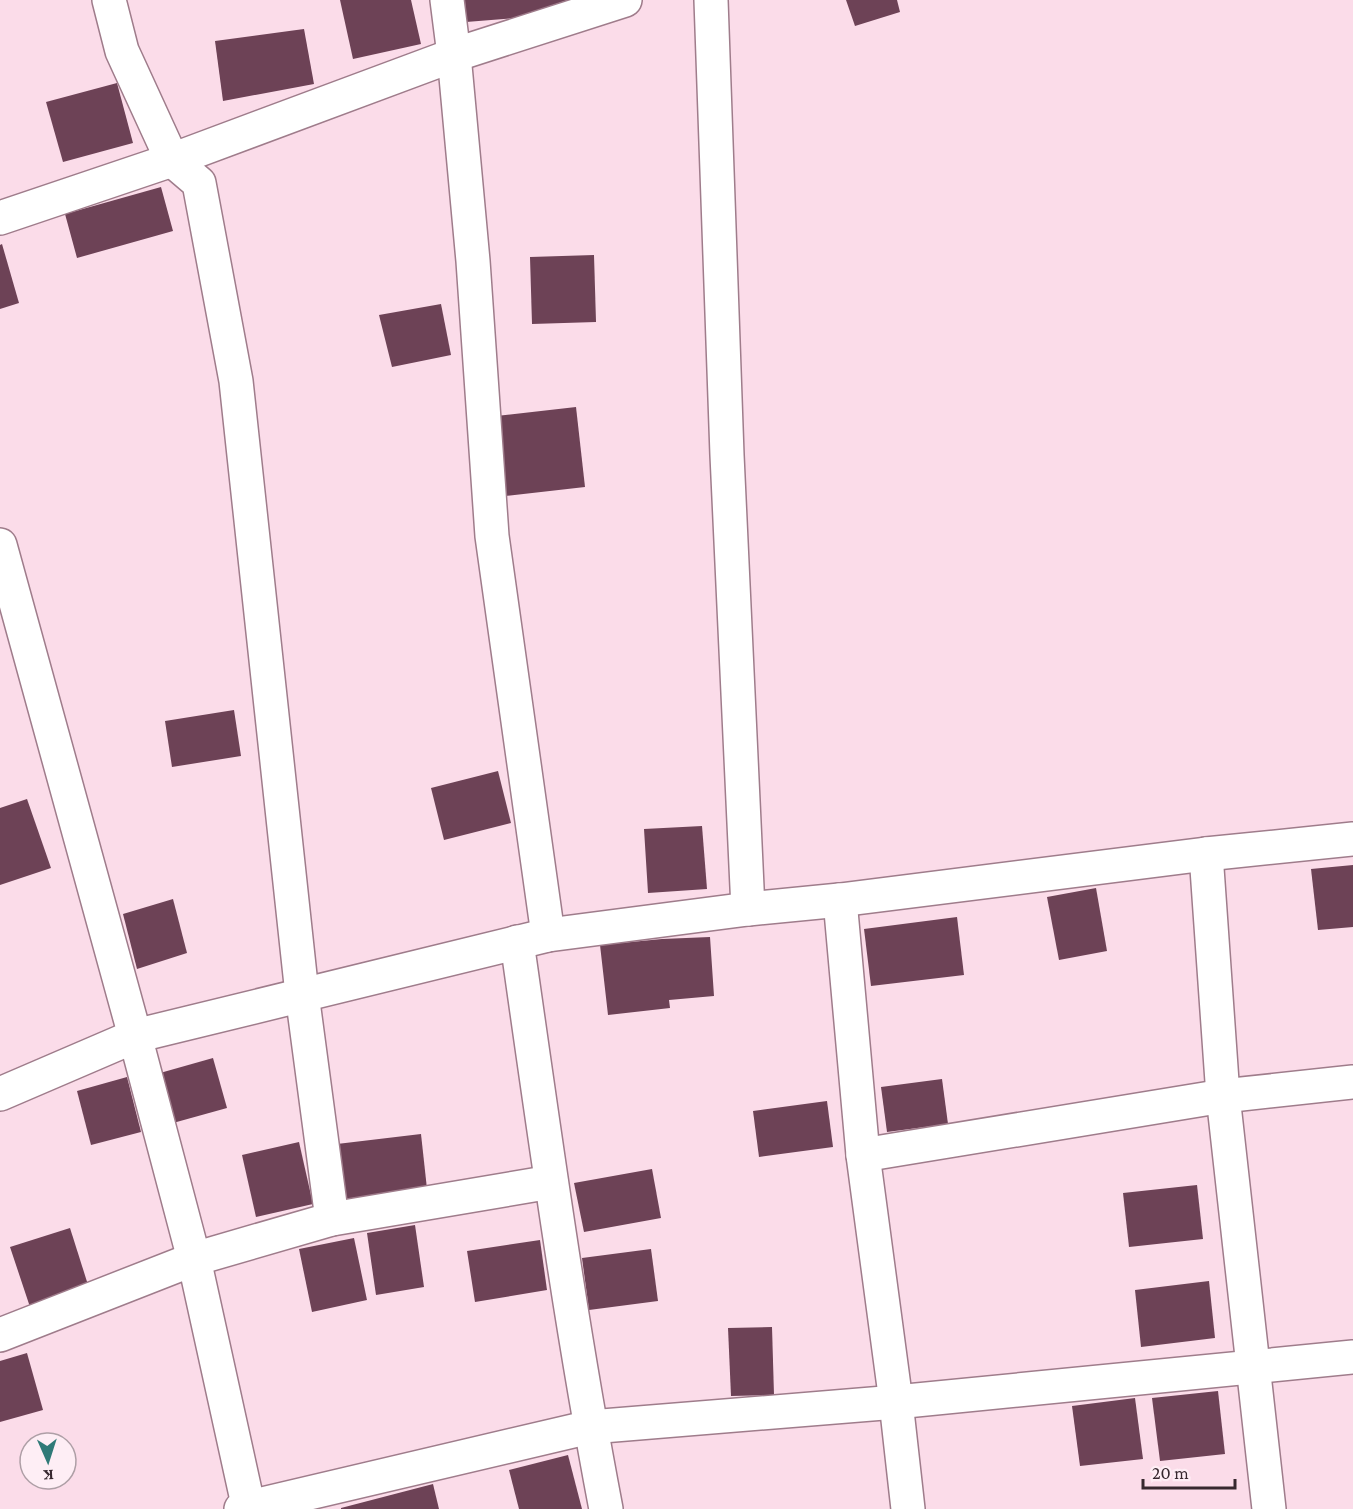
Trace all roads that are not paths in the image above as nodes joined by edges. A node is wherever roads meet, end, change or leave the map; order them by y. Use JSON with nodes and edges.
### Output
{"nodes":[{"id":1,"x":110,"y":0,"type":"edge"},
{"id":2,"x":447,"y":0,"type":"edge"},
{"id":3,"x":625,"y":0,"type":"edge"},
{"id":4,"x":711,"y":0,"type":"edge"},
{"id":5,"x":454,"y":55,"type":"junction"},
{"id":6,"x":172,"y":160,"type":"junction"},
{"id":7,"x":0,"y":218,"type":"edge"},
{"id":8,"x":0,"y":545,"type":"edge"},
{"id":9,"x":1353,"y":839,"type":"edge"},
{"id":10,"x":1206,"y":854,"type":"junction"},
{"id":11,"x":840,"y":900,"type":"junction"},
{"id":12,"x":748,"y":909,"type":"junction"},
{"id":13,"x":532,"y":938,"type":"junction"},
{"id":14,"x":302,"y":994,"type":"junction"},
{"id":15,"x":135,"y":1036,"type":"junction"},
{"id":16,"x":1353,"y":1082,"type":"edge"},
{"id":17,"x":0,"y":1094,"type":"edge"},
{"id":18,"x":1223,"y":1096,"type":"junction"},
{"id":19,"x":863,"y":1155,"type":"junction"},
{"id":20,"x":551,"y":1182,"type":"junction"},
{"id":21,"x":332,"y":1219,"type":"junction"},
{"id":22,"x":194,"y":1259,"type":"junction"},
{"id":23,"x":0,"y":1335,"type":"edge"},
{"id":24,"x":1353,"y":1357,"type":"edge"},
{"id":25,"x":1252,"y":1365,"type":"junction"},
{"id":26,"x":896,"y":1402,"type":"junction"},
{"id":27,"x":590,"y":1427,"type":"junction"},
{"id":28,"x":246,"y":1508,"type":"edge"},
{"id":29,"x":606,"y":1509,"type":"edge"},
{"id":30,"x":908,"y":1509,"type":"edge"},
{"id":31,"x":1269,"y":1509,"type":"edge"}],
"edges":[{"from":1,"to":6,"type":"street"},
{"from":2,"to":5,"type":"street"},
{"from":3,"to":5,"type":"street"},
{"from":4,"to":12,"type":"street"},
{"from":5,"to":6,"type":"street"},
{"from":5,"to":13,"type":"street"},
{"from":6,"to":7,"type":"street"},
{"from":6,"to":14,"type":"street"},
{"from":8,"to":15,"type":"street"},
{"from":9,"to":10,"type":"street"},
{"from":10,"to":11,"type":"street"},
{"from":10,"to":18,"type":"street"},
{"from":11,"to":12,"type":"street"},
{"from":11,"to":19,"type":"street"},
{"from":12,"to":13,"type":"street"},
{"from":13,"to":14,"type":"street"},
{"from":13,"to":20,"type":"street"},
{"from":14,"to":15,"type":"street"},
{"from":14,"to":21,"type":"street"},
{"from":15,"to":17,"type":"street"},
{"from":15,"to":22,"type":"street"},
{"from":16,"to":18,"type":"street"},
{"from":18,"to":19,"type":"street"},
{"from":18,"to":25,"type":"street"},
{"from":19,"to":26,"type":"street"},
{"from":20,"to":21,"type":"street"},
{"from":20,"to":27,"type":"street"},
{"from":21,"to":22,"type":"street"},
{"from":22,"to":23,"type":"street"},
{"from":22,"to":28,"type":"street"},
{"from":24,"to":25,"type":"street"},
{"from":25,"to":26,"type":"street"},
{"from":25,"to":31,"type":"street"},
{"from":26,"to":27,"type":"street"},
{"from":26,"to":30,"type":"street"},
{"from":27,"to":28,"type":"street"},
{"from":27,"to":29,"type":"street"}]}
